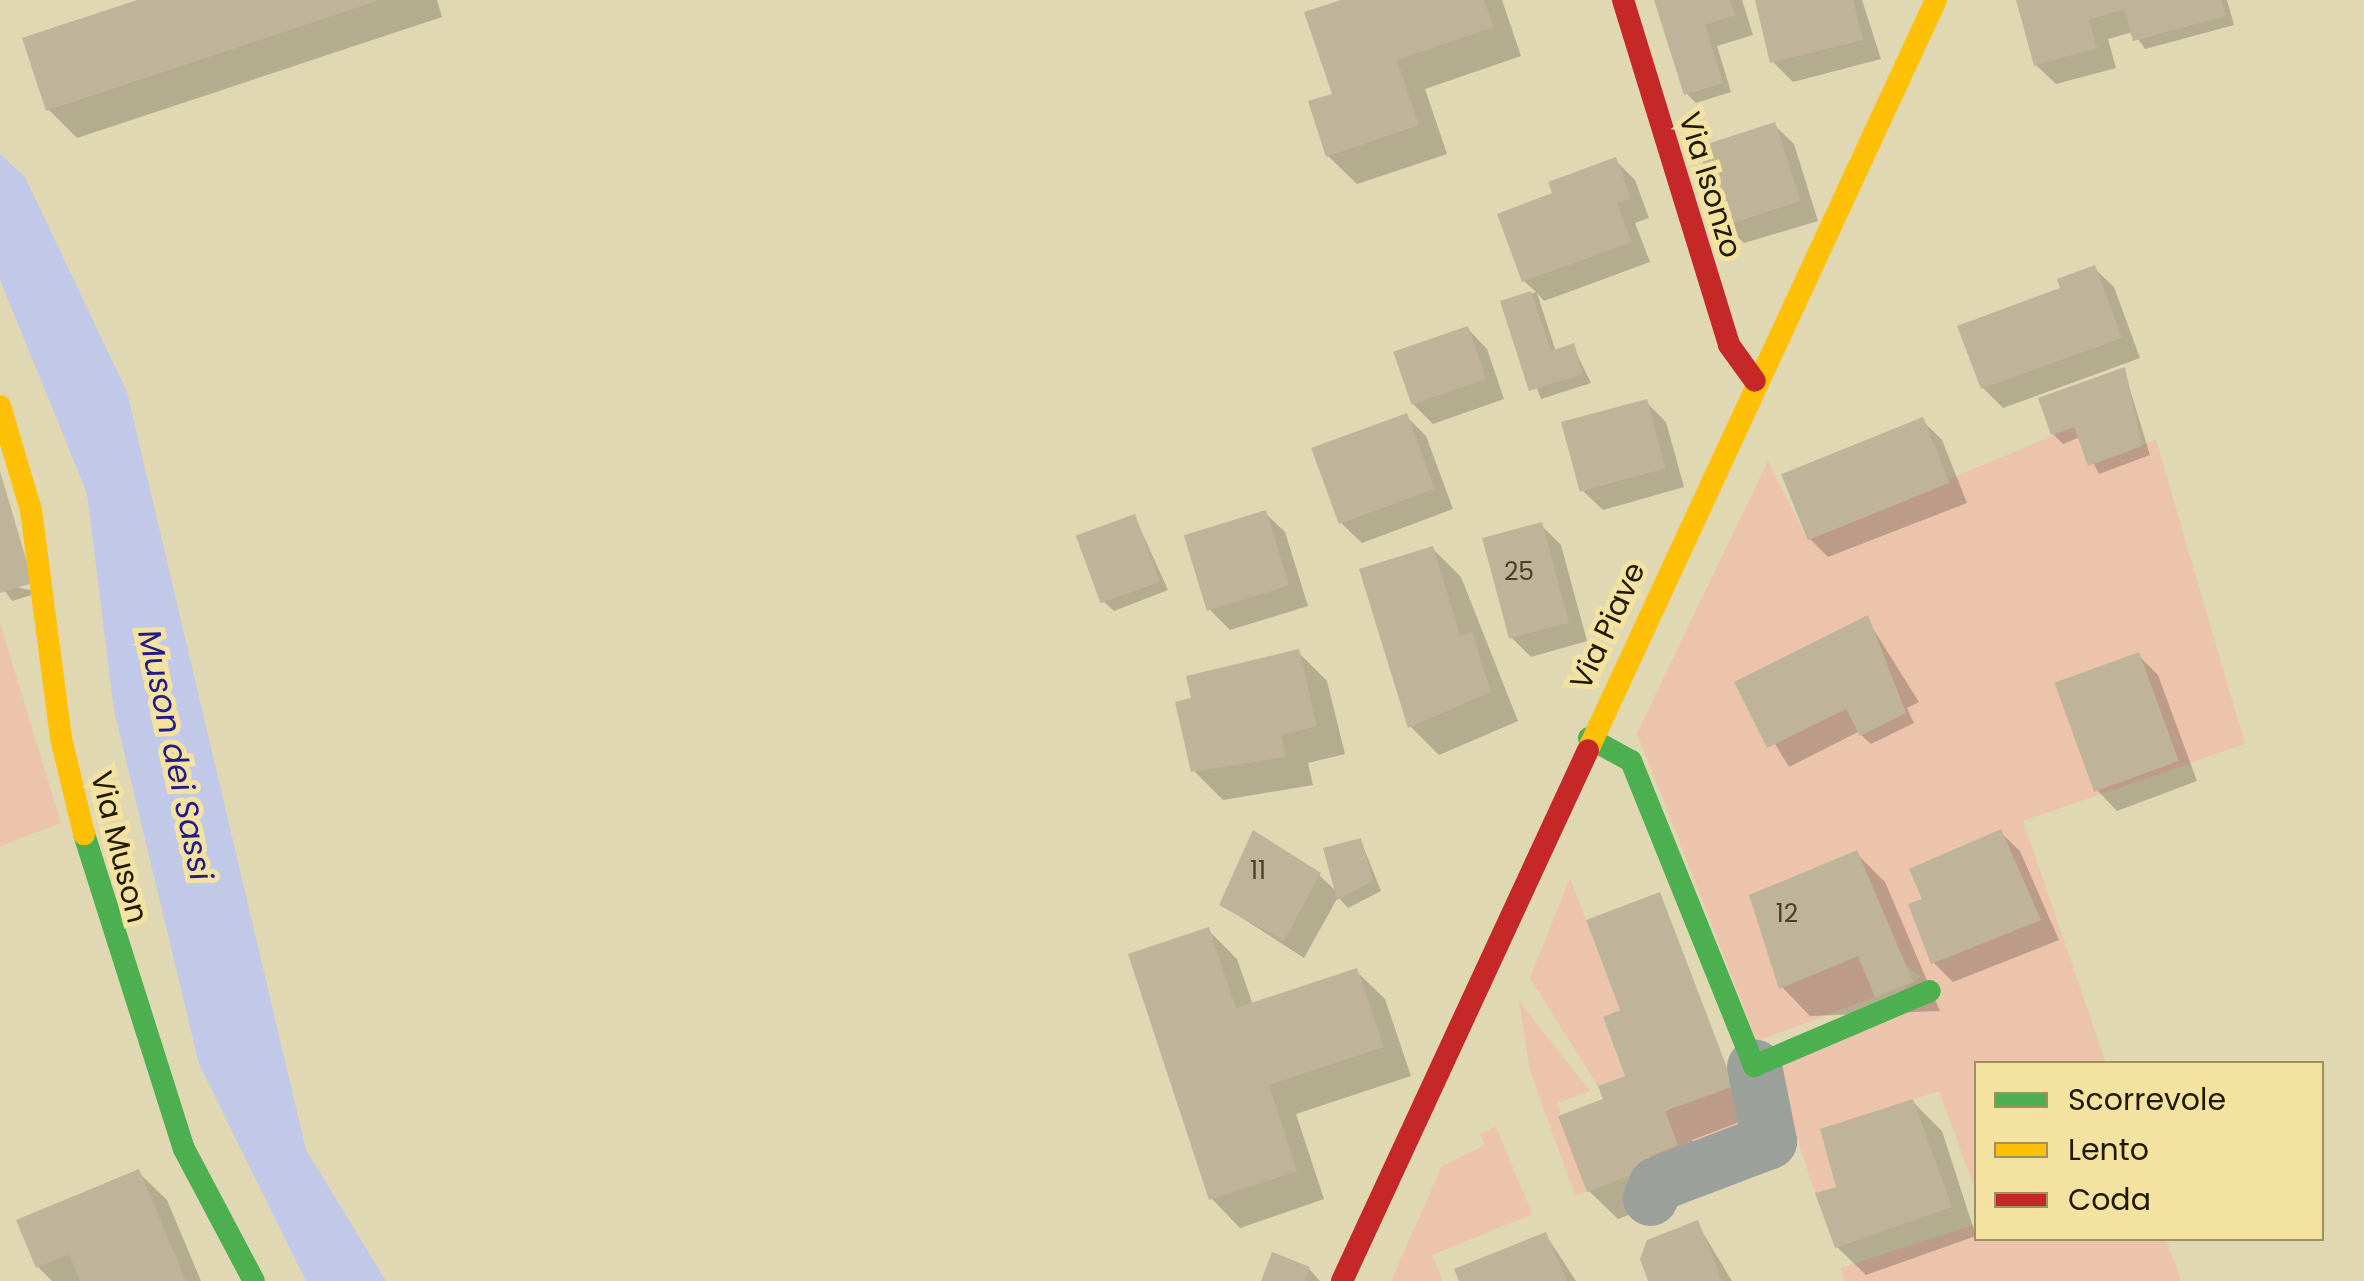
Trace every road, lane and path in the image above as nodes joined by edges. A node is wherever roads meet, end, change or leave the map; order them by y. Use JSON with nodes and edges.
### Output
{"nodes":[{"id":1,"x":1623,"y":0,"type":"edge"},
{"id":2,"x":1936,"y":0,"type":"edge"},
{"id":3,"x":1755,"y":381,"type":"junction"},
{"id":4,"x":0,"y":406,"type":"edge"},
{"id":5,"x":1589,"y":738,"type":"junction"},
{"id":6,"x":1930,"y":991,"type":"dead end"},
{"id":7,"x":1754,"y":1066,"type":"junction"},
{"id":8,"x":1650,"y":1198,"type":"dead end"},
{"id":9,"x":254,"y":1281,"type":"edge"},
{"id":10,"x":1342,"y":1281,"type":"edge"}],
"edges":[{"from":1,"to":3,"type":"street","name":"Via Isonzo"},
{"from":2,"to":3,"type":"street","name":"Via Piave"},
{"from":3,"to":5,"type":"street","name":"Via Piave"},
{"from":4,"to":9,"type":"street","name":"Via Muson"},
{"from":5,"to":7,"type":"street"},
{"from":5,"to":10,"type":"street","name":"Via Piave"},
{"from":6,"to":7,"type":"street"},
{"from":7,"to":8,"type":"street"}]}
